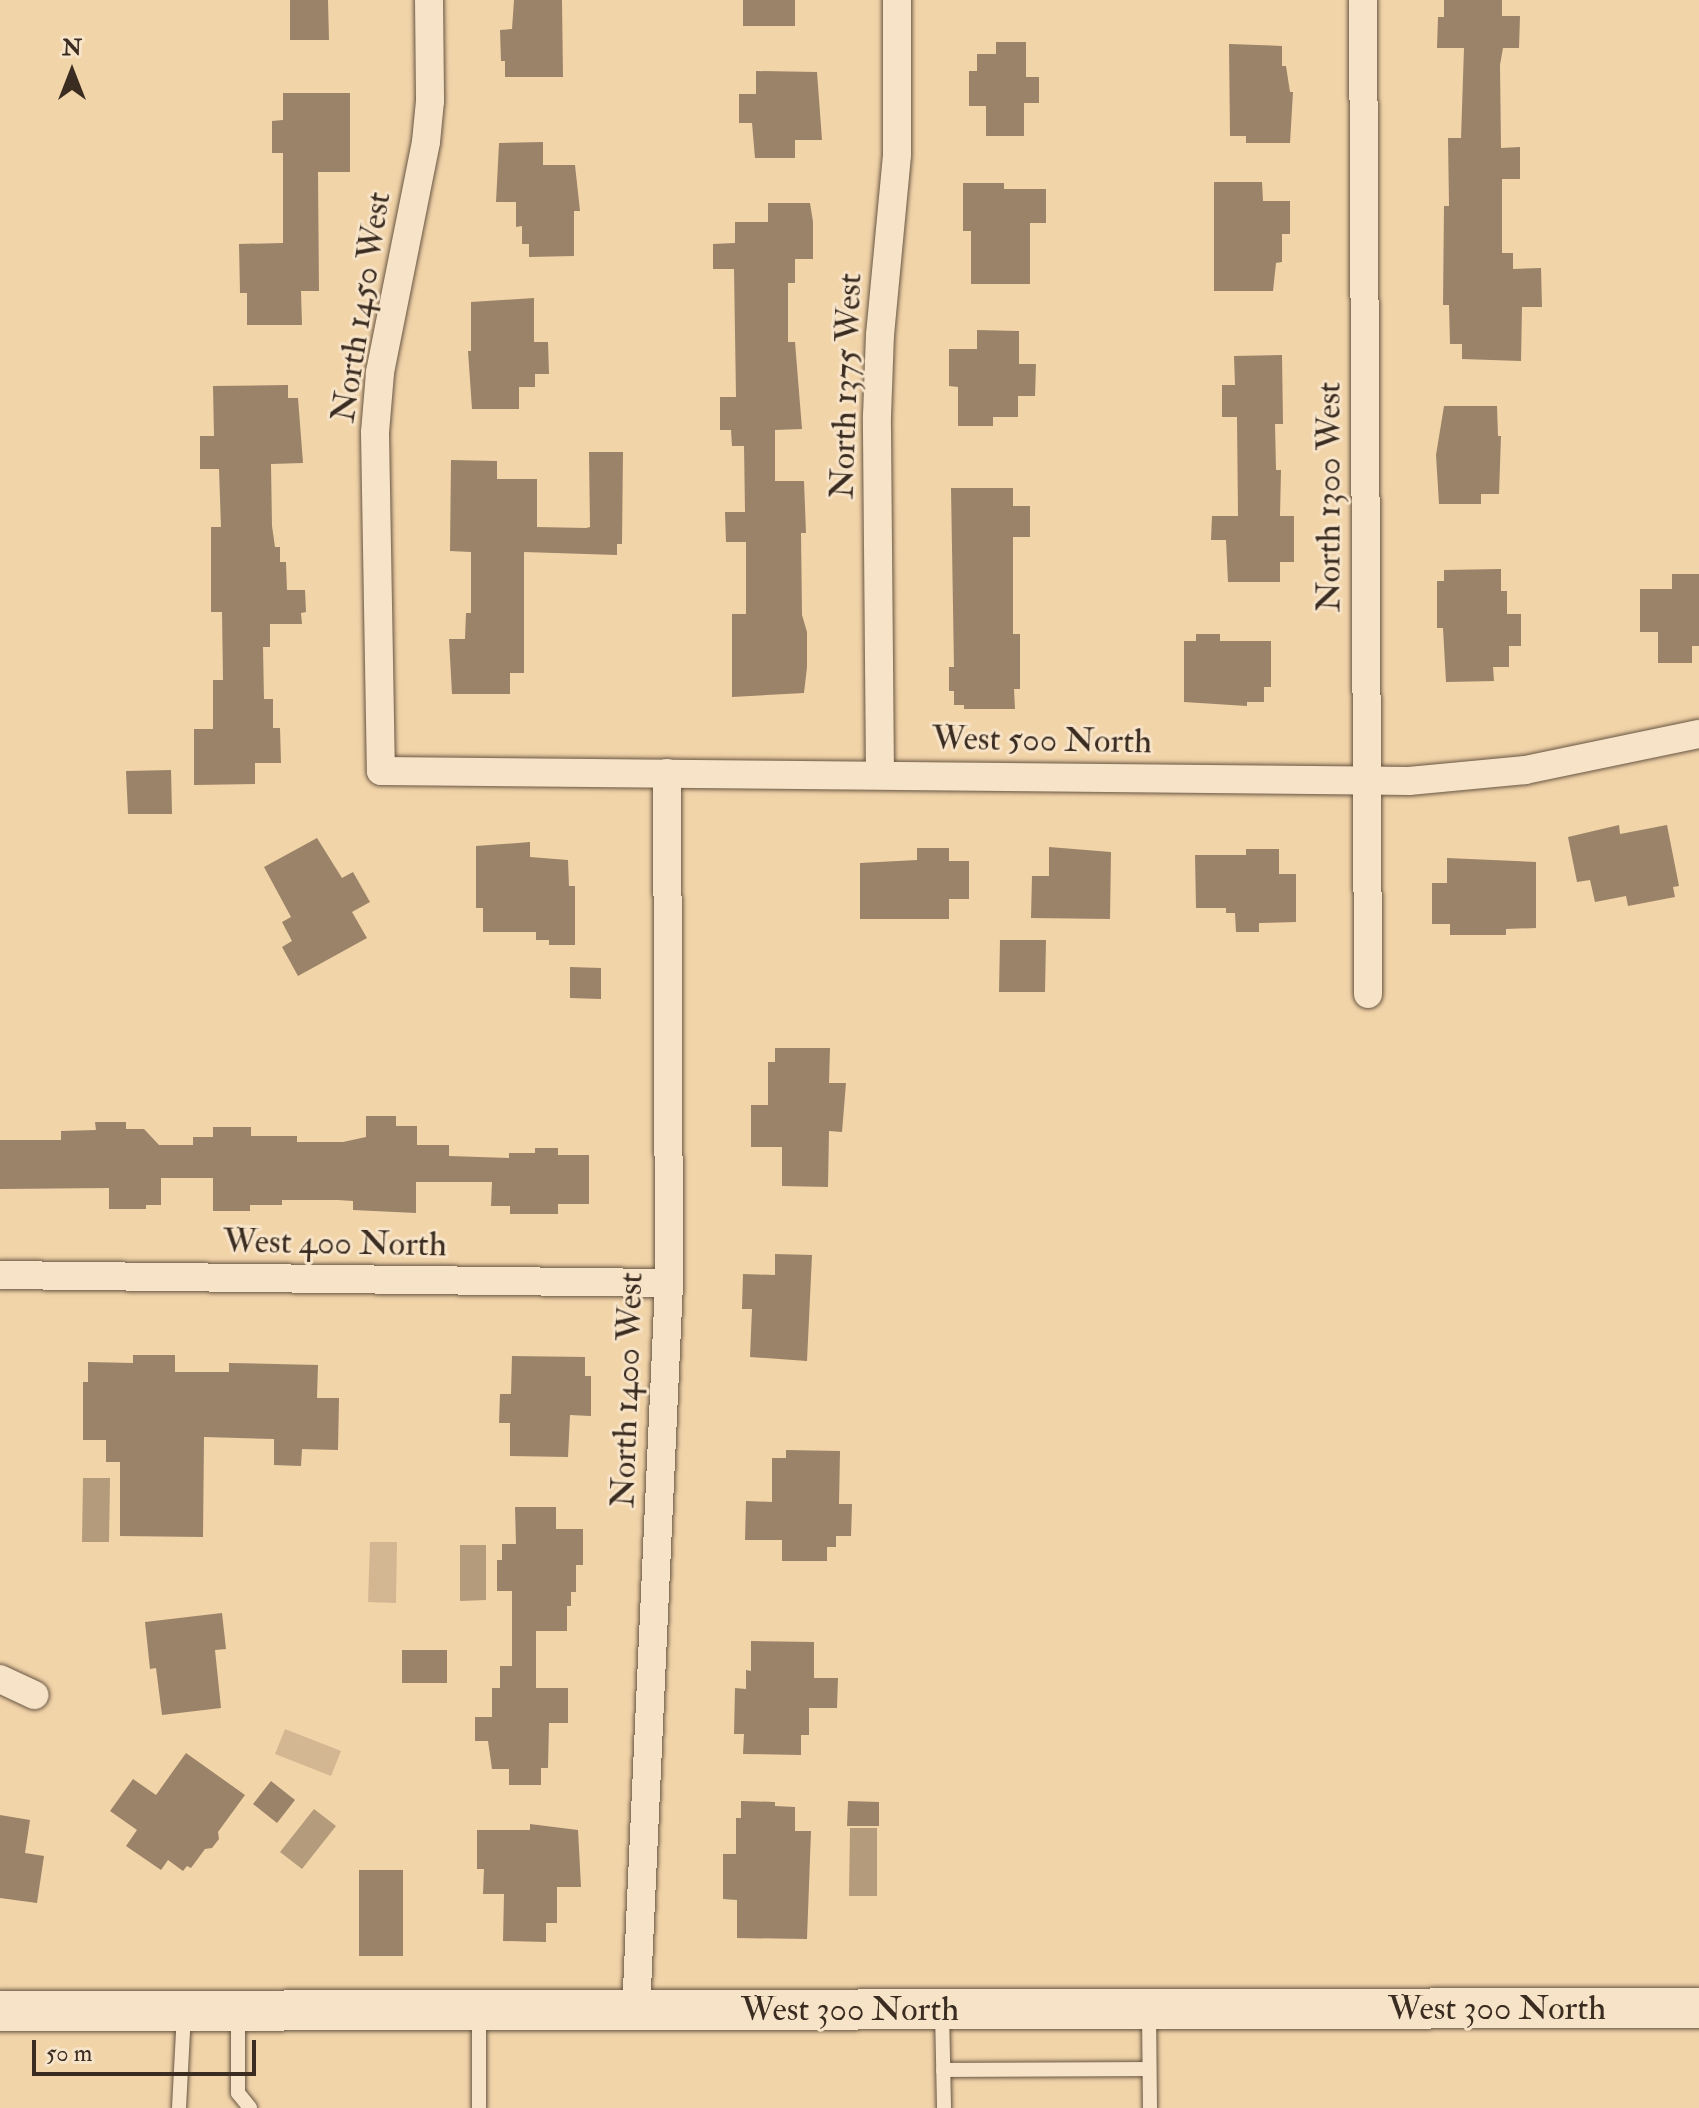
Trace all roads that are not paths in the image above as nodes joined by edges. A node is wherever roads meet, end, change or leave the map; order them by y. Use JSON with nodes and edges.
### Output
{"nodes":[{"id":1,"x":429,"y":0,"type":"edge"},
{"id":2,"x":897,"y":0,"type":"edge"},
{"id":3,"x":1363,"y":0,"type":"edge"},
{"id":4,"x":1699,"y":734,"type":"edge"},
{"id":5,"x":381,"y":771,"type":"joint"},
{"id":6,"x":667,"y":773,"type":"junction"},
{"id":7,"x":880,"y":775,"type":"junction"},
{"id":8,"x":1366,"y":780,"type":"junction"},
{"id":9,"x":1368,"y":994,"type":"dead end"},
{"id":10,"x":0,"y":1275,"type":"edge"},
{"id":11,"x":669,"y":1283,"type":"junction"},
{"id":12,"x":0,"y":1679,"type":"edge"},
{"id":13,"x":34,"y":1695,"type":"dead end"},
{"id":14,"x":1699,"y":2008,"type":"edge"},
{"id":15,"x":942,"y":2010,"type":"junction"},
{"id":16,"x":1149,"y":2010,"type":"junction"},
{"id":17,"x":0,"y":2011,"type":"edge"},
{"id":18,"x":184,"y":2011,"type":"junction"},
{"id":19,"x":238,"y":2011,"type":"junction"},
{"id":20,"x":479,"y":2011,"type":"junction"},
{"id":21,"x":636,"y":2011,"type":"junction"},
{"id":22,"x":1149,"y":2069,"type":"junction"},
{"id":23,"x":943,"y":2070,"type":"junction"},
{"id":24,"x":179,"y":2108,"type":"edge"},
{"id":25,"x":250,"y":2108,"type":"edge"},
{"id":26,"x":479,"y":2108,"type":"edge"},
{"id":27,"x":944,"y":2108,"type":"edge"},
{"id":28,"x":1150,"y":2108,"type":"edge"}],
"edges":[{"from":1,"to":5,"type":"street","name":"North 1450 West"},
{"from":2,"to":7,"type":"street","name":"North 1375 West"},
{"from":3,"to":8,"type":"street","name":"North 1300 West"},
{"from":4,"to":8,"type":"street","name":"West 500 North"},
{"from":5,"to":6,"type":"street","name":"West 500 North"},
{"from":6,"to":7,"type":"street","name":"West 500 North"},
{"from":6,"to":11,"type":"street","name":"North 1400 West"},
{"from":7,"to":8,"type":"street","name":"West 500 North"},
{"from":8,"to":9,"type":"street","name":"North 1300 West"},
{"from":10,"to":11,"type":"street","name":"West 400 North"},
{"from":11,"to":21,"type":"street","name":"North 1400 West"},
{"from":12,"to":13,"type":"street"},
{"from":14,"to":16,"type":"street","name":"West 300 North"},
{"from":15,"to":16,"type":"street","name":"West 300 North"},
{"from":15,"to":21,"type":"street","name":"West 300 North"},
{"from":15,"to":23,"type":"lane"},
{"from":16,"to":22,"type":"lane"},
{"from":17,"to":18,"type":"street","name":"West 300 North"},
{"from":18,"to":19,"type":"street","name":"West 300 North"},
{"from":18,"to":24,"type":"lane"},
{"from":19,"to":20,"type":"street","name":"West 300 North"},
{"from":19,"to":25,"type":"lane"},
{"from":20,"to":21,"type":"street","name":"West 300 North"},
{"from":20,"to":26,"type":"lane"},
{"from":22,"to":23,"type":"lane"},
{"from":22,"to":28,"type":"lane"},
{"from":23,"to":27,"type":"lane"}]}
